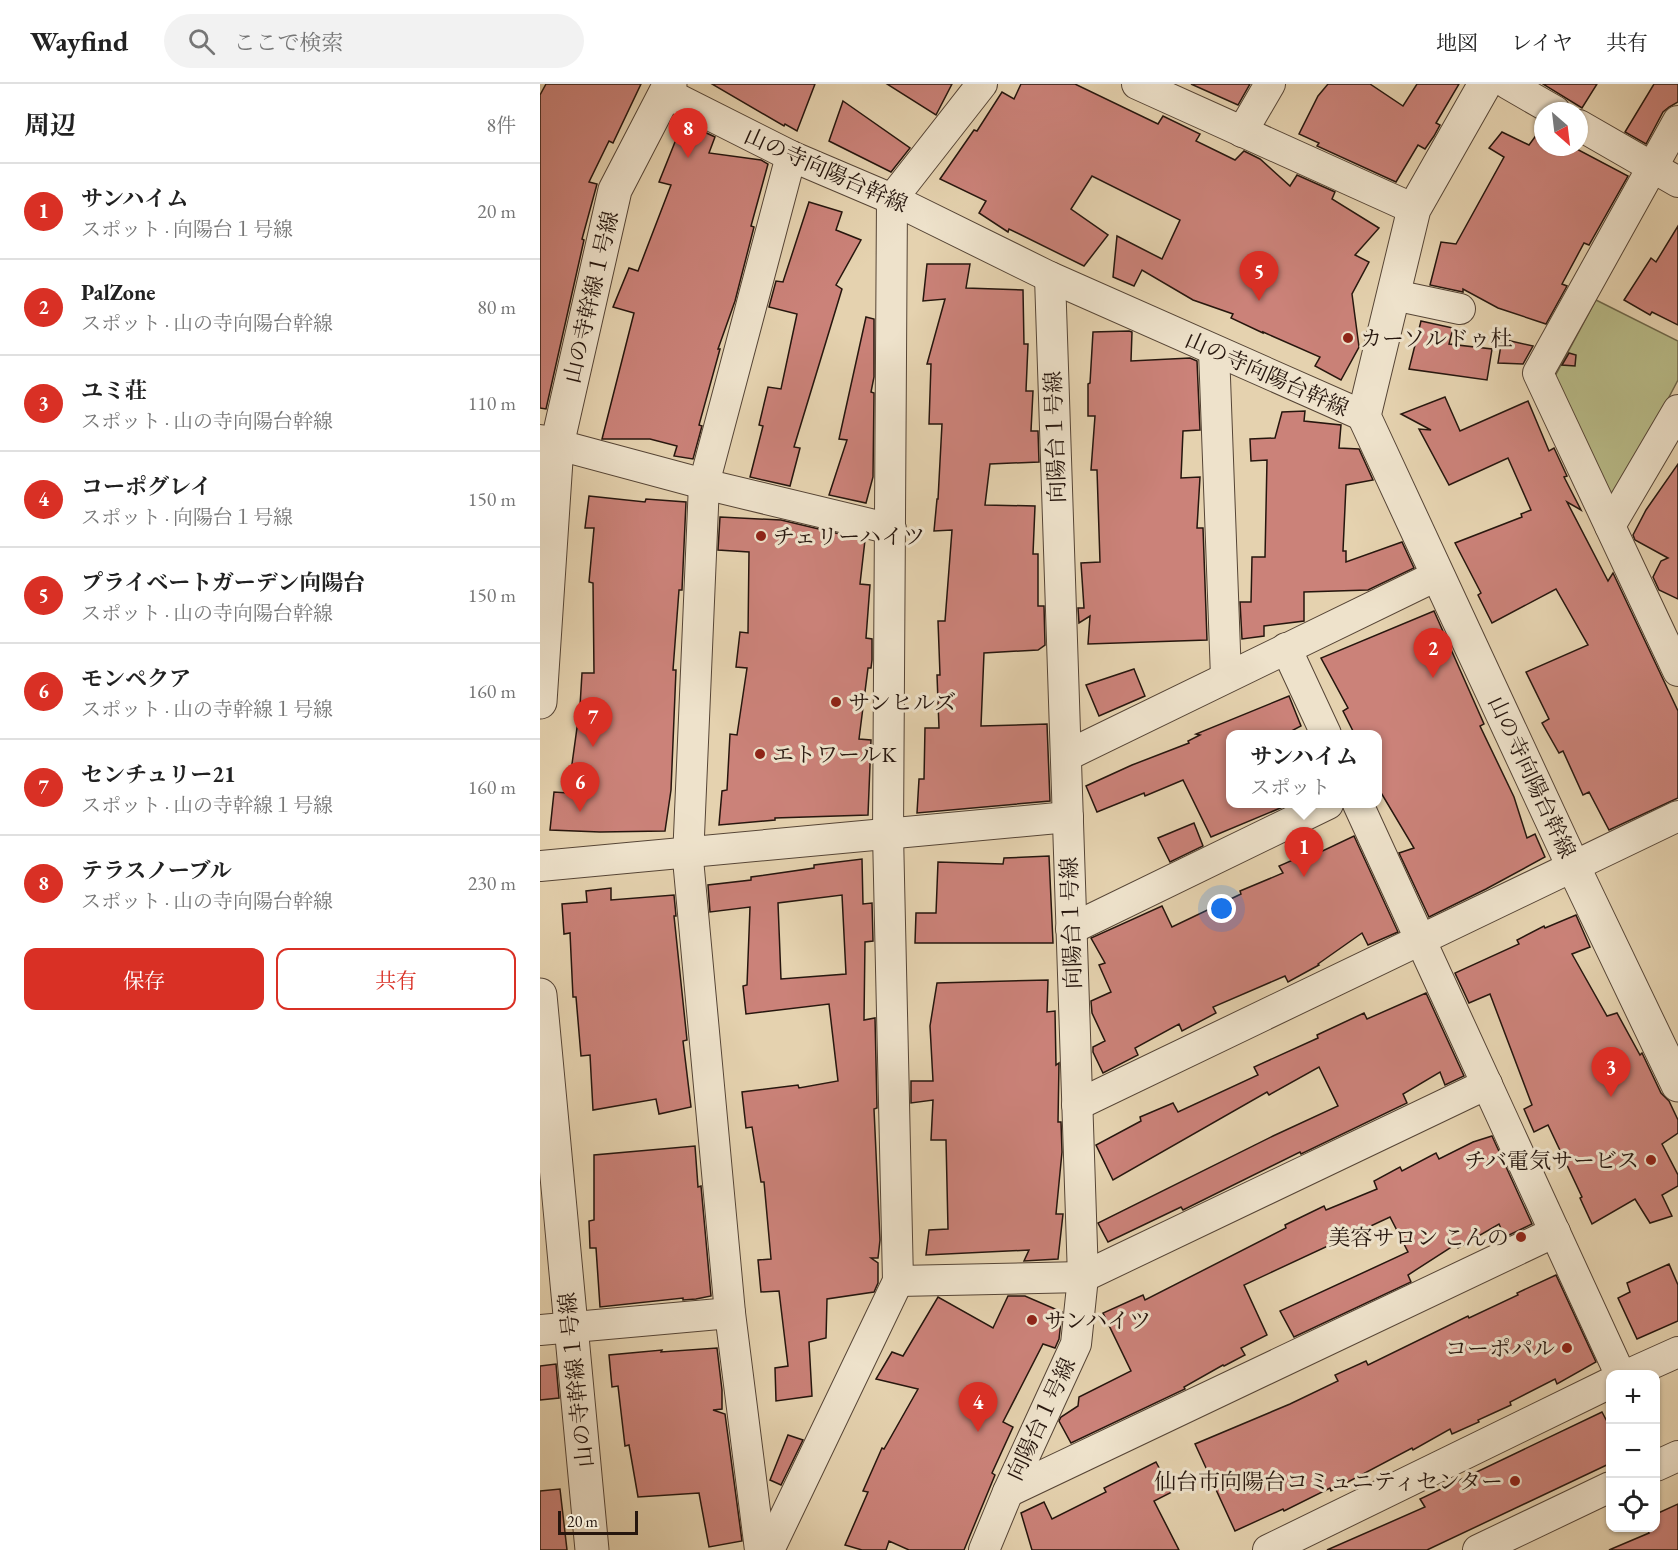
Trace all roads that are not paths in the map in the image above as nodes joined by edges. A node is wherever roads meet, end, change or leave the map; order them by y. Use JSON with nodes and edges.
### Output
{"nodes":[{"id":1,"x":982,"y":84,"type":"edge"},
{"id":2,"x":1137,"y":84,"type":"edge"},
{"id":3,"x":1270,"y":84,"type":"edge"},
{"id":4,"x":1485,"y":84,"type":"edge"},
{"id":5,"x":1508,"y":84,"type":"edge"},
{"id":6,"x":668,"y":89,"type":"edge"},
{"id":7,"x":1539,"y":102,"type":"edge"},
{"id":8,"x":1678,"y":121,"type":"edge"},
{"id":9,"x":1588,"y":130,"type":"edge"},
{"id":10,"x":1242,"y":132,"type":"junction"},
{"id":11,"x":791,"y":156,"type":"junction"},
{"id":12,"x":1651,"y":166,"type":"junction"},
{"id":13,"x":1678,"y":182,"type":"edge"},
{"id":14,"x":892,"y":199,"type":"junction"},
{"id":15,"x":1414,"y":209,"type":"junction"},
{"id":16,"x":1050,"y":277,"type":"junction"},
{"id":17,"x":1394,"y":295,"type":"junction"},
{"id":18,"x":1461,"y":309,"type":"dead end"},
{"id":19,"x":1214,"y":351,"type":"junction"},
{"id":20,"x":1678,"y":410,"type":"edge"},
{"id":21,"x":1364,"y":416,"type":"junction"},
{"id":22,"x":548,"y":442,"type":"edge"},
{"id":23,"x":704,"y":484,"type":"junction"},
{"id":24,"x":1610,"y":526,"type":"junction"},
{"id":25,"x":891,"y":529,"type":"junction"},
{"id":26,"x":1438,"y":575,"type":"junction"},
{"id":27,"x":1678,"y":613,"type":"edge"},
{"id":28,"x":1663,"y":639,"type":"junction"},
{"id":29,"x":1286,"y":648,"type":"junction"},
{"id":30,"x":1678,"y":671,"type":"edge"},
{"id":31,"x":1226,"y":677,"type":"junction"},
{"id":32,"x":540,"y":702,"type":"edge"},
{"id":33,"x":1324,"y":730,"type":"edge"},
{"id":34,"x":1066,"y":756,"type":"junction"},
{"id":35,"x":1320,"y":808,"type":"edge"},
{"id":36,"x":1360,"y":808,"type":"edge"},
{"id":37,"x":1678,"y":816,"type":"edge"},
{"id":38,"x":1068,"y":817,"type":"junction"},
{"id":39,"x":888,"y":834,"type":"junction"},
{"id":40,"x":689,"y":852,"type":"junction"},
{"id":41,"x":540,"y":866,"type":"edge"},
{"id":42,"x":1573,"y":866,"type":"junction"},
{"id":43,"x":1071,"y":929,"type":"junction"},
{"id":44,"x":1420,"y":940,"type":"junction"},
{"id":45,"x":540,"y":995,"type":"edge"},
{"id":46,"x":1487,"y":1084,"type":"junction"},
{"id":47,"x":1678,"y":1085,"type":"edge"},
{"id":48,"x":1077,"y":1105,"type":"junction"},
{"id":49,"x":1555,"y":1232,"type":"junction"},
{"id":50,"x":1083,"y":1277,"type":"junction"},
{"id":51,"x":898,"y":1281,"type":"junction"},
{"id":52,"x":730,"y":1313,"type":"junction"},
{"id":53,"x":555,"y":1329,"type":"edge"},
{"id":54,"x":1678,"y":1352,"type":"edge"},
{"id":55,"x":1618,"y":1370,"type":"edge"},
{"id":56,"x":1638,"y":1370,"type":"edge"},
{"id":57,"x":1606,"y":1385,"type":"edge"},
{"id":58,"x":1606,"y":1489,"type":"edge"},
{"id":59,"x":1008,"y":1492,"type":"junction"},
{"id":60,"x":592,"y":1550,"type":"edge"},
{"id":61,"x":760,"y":1550,"type":"edge"},
{"id":62,"x":769,"y":1550,"type":"edge"},
{"id":63,"x":984,"y":1550,"type":"edge"},
{"id":64,"x":1268,"y":1550,"type":"edge"},
{"id":65,"x":1478,"y":1550,"type":"edge"}],
"edges":[{"from":1,"to":14,"type":"street"},
{"from":2,"to":10,"type":"street"},
{"from":3,"to":10,"type":"street"},
{"from":4,"to":15,"type":"street"},
{"from":5,"to":7,"type":"street"},
{"from":6,"to":11,"type":"street","name":"山の寺向陽台幹線"},
{"from":6,"to":22,"type":"street","name":"山の寺幹線１号線"},
{"from":8,"to":12,"type":"street"},
{"from":9,"to":12,"type":"street"},
{"from":10,"to":15,"type":"street"},
{"from":11,"to":14,"type":"street","name":"山の寺向陽台幹線"},
{"from":11,"to":23,"type":"street"},
{"from":12,"to":13,"type":"street"},
{"from":12,"to":24,"type":"street"},
{"from":14,"to":16,"type":"street","name":"山の寺向陽台幹線"},
{"from":14,"to":25,"type":"street"},
{"from":15,"to":17,"type":"street"},
{"from":16,"to":19,"type":"street","name":"山の寺向陽台幹線"},
{"from":16,"to":34,"type":"street","name":"向陽台１号線"},
{"from":17,"to":18,"type":"street"},
{"from":17,"to":21,"type":"street"},
{"from":19,"to":21,"type":"street","name":"山の寺向陽台幹線"},
{"from":19,"to":31,"type":"street"},
{"from":20,"to":24,"type":"street"},
{"from":21,"to":26,"type":"street","name":"山の寺向陽台幹線"},
{"from":22,"to":23,"type":"street"},
{"from":22,"to":32,"type":"street","name":"山の寺幹線１号線"},
{"from":23,"to":25,"type":"street"},
{"from":23,"to":40,"type":"street"},
{"from":24,"to":28,"type":"street"},
{"from":25,"to":39,"type":"street"},
{"from":26,"to":29,"type":"street"},
{"from":26,"to":42,"type":"street","name":"山の寺向陽台幹線"},
{"from":27,"to":28,"type":"street"},
{"from":28,"to":30,"type":"street"},
{"from":29,"to":31,"type":"street"},
{"from":29,"to":33,"type":"street"},
{"from":31,"to":34,"type":"street"},
{"from":34,"to":38,"type":"street","name":"向陽台１号線"},
{"from":35,"to":43,"type":"street"},
{"from":36,"to":44,"type":"street"},
{"from":37,"to":42,"type":"street"},
{"from":38,"to":39,"type":"street"},
{"from":38,"to":43,"type":"street","name":"向陽台１号線"},
{"from":39,"to":40,"type":"street"},
{"from":39,"to":51,"type":"street"},
{"from":40,"to":41,"type":"street"},
{"from":40,"to":52,"type":"street"},
{"from":42,"to":44,"type":"street"},
{"from":42,"to":47,"type":"street","name":"山の寺向陽台幹線"},
{"from":43,"to":48,"type":"street","name":"向陽台１号線"},
{"from":44,"to":46,"type":"street"},
{"from":44,"to":48,"type":"street"},
{"from":45,"to":53,"type":"street","name":"山の寺幹線１号線"},
{"from":46,"to":49,"type":"street"},
{"from":46,"to":50,"type":"street"},
{"from":48,"to":50,"type":"street","name":"向陽台１号線"},
{"from":49,"to":55,"type":"street"},
{"from":49,"to":59,"type":"street"},
{"from":50,"to":51,"type":"street"},
{"from":50,"to":59,"type":"street","name":"向陽台１号線"},
{"from":51,"to":62,"type":"street"},
{"from":52,"to":53,"type":"street"},
{"from":52,"to":61,"type":"street"},
{"from":53,"to":60,"type":"street","name":"山の寺幹線１号線"},
{"from":54,"to":56,"type":"street"},
{"from":57,"to":64,"type":"street"},
{"from":58,"to":65,"type":"street"},
{"from":59,"to":63,"type":"street","name":"向陽台１号線"}]}
